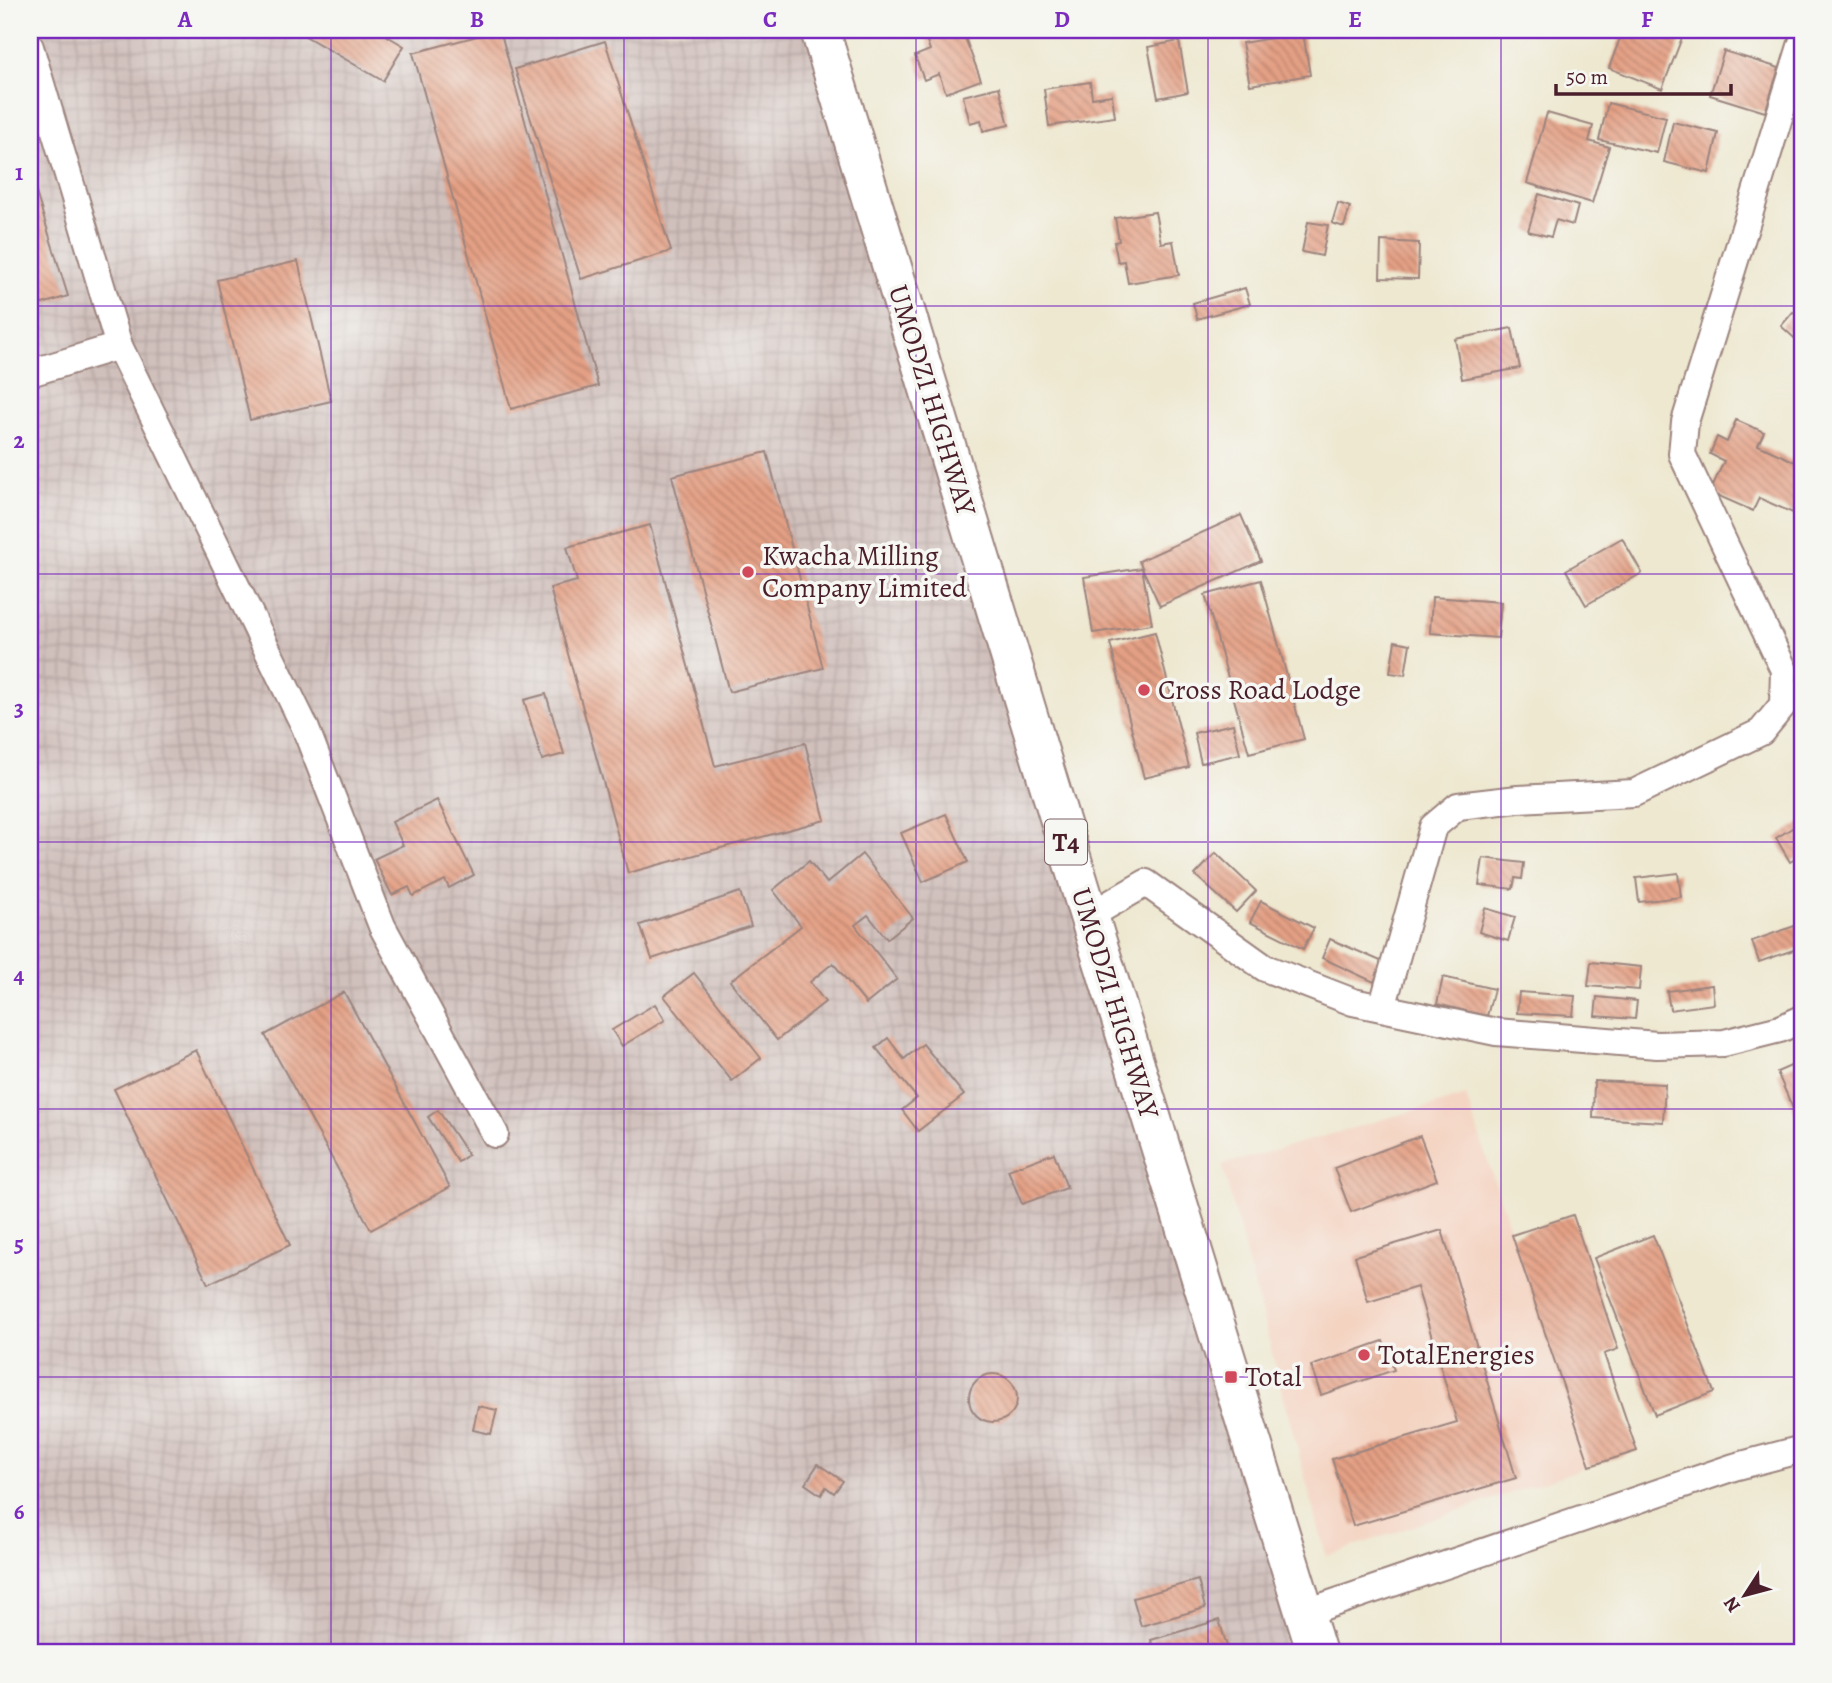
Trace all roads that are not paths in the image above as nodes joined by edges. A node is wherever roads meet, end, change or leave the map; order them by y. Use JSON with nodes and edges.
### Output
{"nodes":[{"id":1,"x":820,"y":30,"type":"edge"},
{"id":2,"x":1802,"y":43,"type":"edge"},
{"id":3,"x":30,"y":47,"type":"edge"},
{"id":4,"x":119,"y":346,"type":"junction"},
{"id":5,"x":30,"y":373,"type":"edge"},
{"id":6,"x":1088,"y":916,"type":"junction"},
{"id":7,"x":1382,"y":1008,"type":"junction"},
{"id":8,"x":1802,"y":1019,"type":"edge"},
{"id":9,"x":495,"y":1134,"type":"dead end"},
{"id":10,"x":1802,"y":1449,"type":"edge"},
{"id":11,"x":1304,"y":1613,"type":"junction"},
{"id":12,"x":1317,"y":1653,"type":"edge"}],
"edges":[{"from":1,"to":6,"type":"highway","name":"UMODZI HIGHWAY","number":"T4"},
{"from":2,"to":7,"type":"street"},
{"from":3,"to":4,"type":"street"},
{"from":4,"to":5,"type":"street"},
{"from":4,"to":9,"type":"street"},
{"from":6,"to":7,"type":"street"},
{"from":6,"to":11,"type":"highway","name":"UMODZI HIGHWAY","number":"T4"},
{"from":7,"to":8,"type":"street"},
{"from":10,"to":11,"type":"street"},
{"from":11,"to":12,"type":"highway","name":"UMODZI HIGHWAY","number":"T4"}]}
